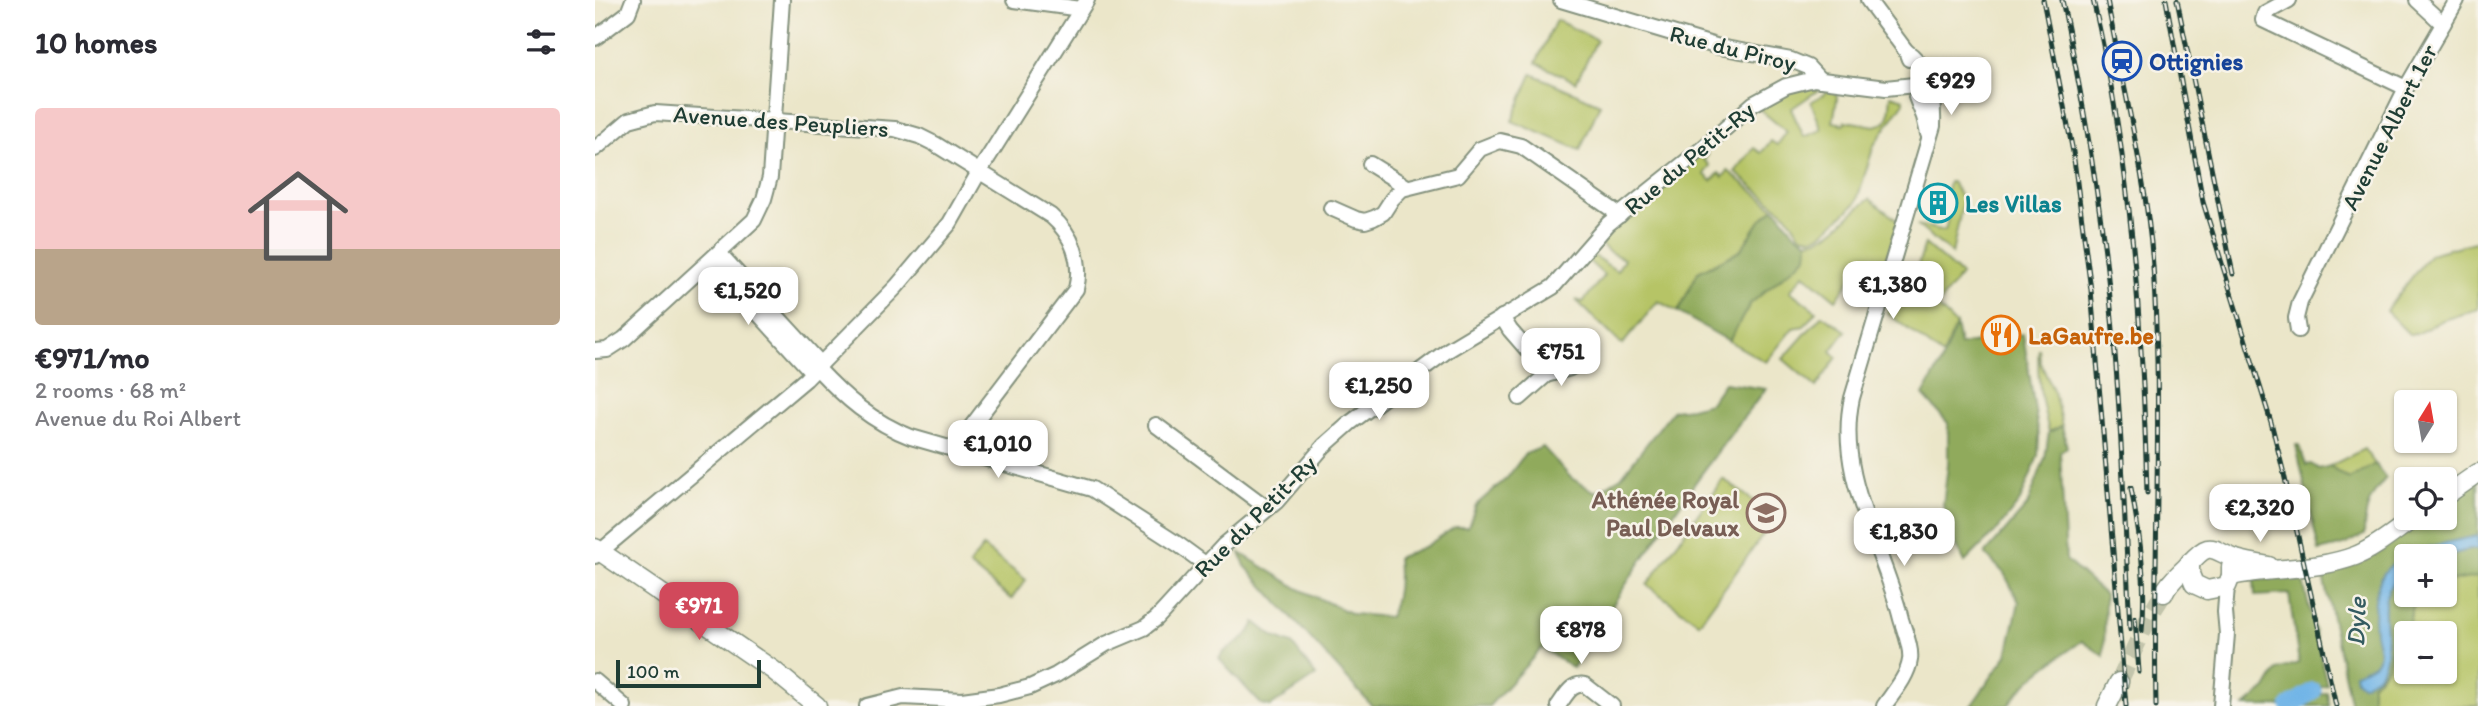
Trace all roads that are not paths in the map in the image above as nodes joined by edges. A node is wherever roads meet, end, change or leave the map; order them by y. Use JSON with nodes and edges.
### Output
{"nodes":[{"id":1,"x":633,"y":0,"type":"edge"},
{"id":2,"x":782,"y":0,"type":"edge"},
{"id":3,"x":1014,"y":0,"type":"edge"},
{"id":4,"x":1561,"y":0,"type":"edge"},
{"id":5,"x":1868,"y":0,"type":"edge"},
{"id":6,"x":2289,"y":0,"type":"edge"},
{"id":7,"x":2417,"y":0,"type":"edge"},
{"id":8,"x":2458,"y":0,"type":"edge"},
{"id":9,"x":1084,"y":5,"type":"edge"},
{"id":10,"x":2443,"y":24,"type":"junction"},
{"id":11,"x":595,"y":38,"type":"edge"},
{"id":12,"x":1820,"y":79,"type":"junction"},
{"id":13,"x":2406,"y":88,"type":"junction"},
{"id":14,"x":1920,"y":90,"type":"junction"},
{"id":15,"x":773,"y":120,"type":"junction"},
{"id":16,"x":595,"y":149,"type":"edge"},
{"id":17,"x":1370,"y":164,"type":"dead end"},
{"id":18,"x":979,"y":172,"type":"junction"},
{"id":19,"x":1408,"y":187,"type":"junction"},
{"id":20,"x":1331,"y":208,"type":"dead end"},
{"id":21,"x":1620,"y":215,"type":"junction"},
{"id":22,"x":714,"y":257,"type":"junction"},
{"id":23,"x":1502,"y":317,"type":"junction"},
{"id":24,"x":2298,"y":330,"type":"dead end"},
{"id":25,"x":595,"y":351,"type":"edge"},
{"id":26,"x":1582,"y":359,"type":"dead end"},
{"id":27,"x":817,"y":368,"type":"junction"},
{"id":28,"x":1546,"y":375,"type":"junction"},
{"id":29,"x":1520,"y":398,"type":"dead end"},
{"id":30,"x":1156,"y":425,"type":"dead end"},
{"id":31,"x":958,"y":450,"type":"junction"},
{"id":32,"x":2478,"y":473,"type":"edge"},
{"id":33,"x":2457,"y":488,"type":"edge"},
{"id":34,"x":1267,"y":508,"type":"junction"},
{"id":35,"x":2396,"y":530,"type":"edge"},
{"id":36,"x":596,"y":552,"type":"edge"},
{"id":37,"x":2227,"y":554,"type":"junction"},
{"id":38,"x":2190,"y":562,"type":"junction"},
{"id":39,"x":1205,"y":564,"type":"junction"},
{"id":40,"x":2282,"y":569,"type":"junction"},
{"id":41,"x":2229,"y":581,"type":"junction"},
{"id":42,"x":2201,"y":587,"type":"junction"},
{"id":43,"x":2225,"y":611,"type":"junction"},
{"id":44,"x":595,"y":681,"type":"edge"},
{"id":45,"x":2119,"y":682,"type":"tunnel mouth"},
{"id":46,"x":624,"y":706,"type":"edge"},
{"id":47,"x":817,"y":706,"type":"edge"},
{"id":48,"x":867,"y":706,"type":"edge"},
{"id":49,"x":1557,"y":706,"type":"edge"},
{"id":50,"x":1612,"y":706,"type":"edge"},
{"id":51,"x":1884,"y":706,"type":"edge"},
{"id":52,"x":2107,"y":706,"type":"edge"},
{"id":53,"x":2221,"y":706,"type":"edge"}],
"edges":[{"from":1,"to":11,"type":"street"},
{"from":2,"to":15,"type":"street"},
{"from":3,"to":9,"type":"street"},
{"from":4,"to":12,"type":"street","name":"Rue du Piroy"},
{"from":5,"to":14,"type":"street"},
{"from":6,"to":13,"type":"street"},
{"from":7,"to":10,"type":"street"},
{"from":8,"to":10,"type":"street","name":"Avenue Albert 1er"},
{"from":9,"to":18,"type":"street"},
{"from":10,"to":13,"type":"street","name":"Avenue Albert 1er"},
{"from":12,"to":14,"type":"street","name":"Rue du Petit-Ry"},
{"from":12,"to":21,"type":"street","name":"Rue du Petit-Ry"},
{"from":13,"to":24,"type":"street","name":"Avenue Albert 1er"},
{"from":14,"to":51,"type":"street"},
{"from":15,"to":16,"type":"street","name":"Avenue des Peupliers"},
{"from":15,"to":18,"type":"street","name":"Avenue des Peupliers"},
{"from":15,"to":22,"type":"street"},
{"from":17,"to":19,"type":"street"},
{"from":18,"to":27,"type":"street"},
{"from":18,"to":31,"type":"street","name":"Avenue des Peupliers"},
{"from":19,"to":20,"type":"street"},
{"from":19,"to":21,"type":"street"},
{"from":21,"to":23,"type":"street","name":"Rue du Petit-Ry"},
{"from":22,"to":25,"type":"street"},
{"from":22,"to":27,"type":"street"},
{"from":23,"to":28,"type":"street"},
{"from":23,"to":34,"type":"street","name":"Rue du Petit-Ry"},
{"from":26,"to":28,"type":"street"},
{"from":27,"to":31,"type":"street"},
{"from":27,"to":36,"type":"street"},
{"from":28,"to":29,"type":"street"},
{"from":30,"to":34,"type":"street"},
{"from":31,"to":39,"type":"street"},
{"from":32,"to":33,"type":"main road"},
{"from":34,"to":39,"type":"street","name":"Rue du Petit-Ry"},
{"from":35,"to":40,"type":"main road"},
{"from":36,"to":47,"type":"main road"},
{"from":37,"to":38,"type":"main road"},
{"from":37,"to":40,"type":"main road"},
{"from":37,"to":41,"type":"main road"},
{"from":38,"to":42,"type":"main road"},
{"from":38,"to":42,"type":"main road"},
{"from":39,"to":48,"type":"street","name":"Rue du Petit-Ry"},
{"from":40,"to":41,"type":"main road"},
{"from":41,"to":42,"type":"main road"},
{"from":41,"to":43,"type":"street"},
{"from":42,"to":43,"type":"street"},
{"from":43,"to":53,"type":"street"},
{"from":44,"to":46,"type":"street"},
{"from":45,"to":52,"type":"main road"},
{"from":49,"to":50,"type":"street"}]}
